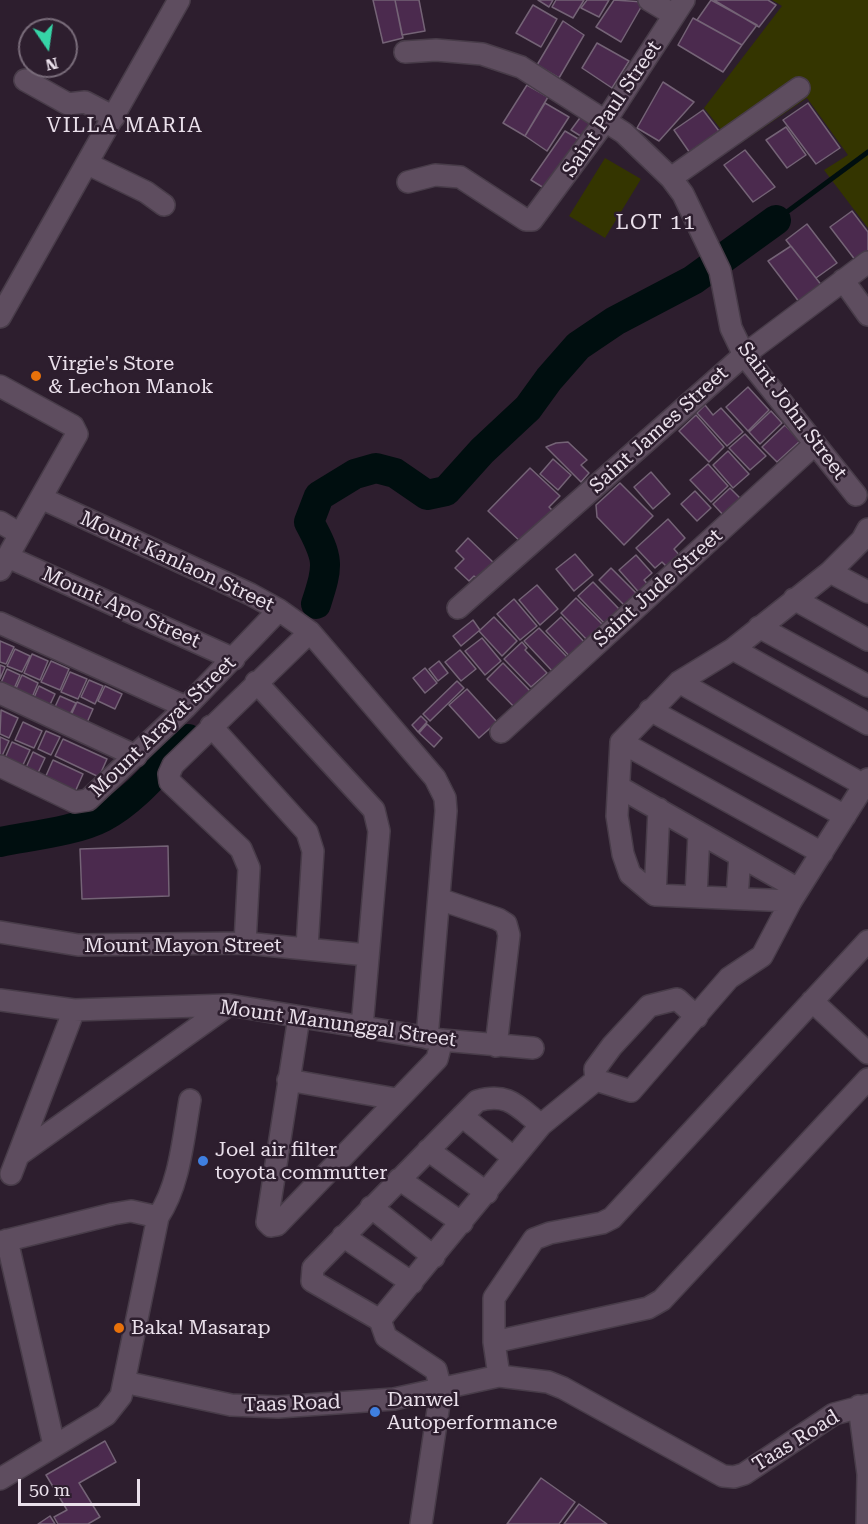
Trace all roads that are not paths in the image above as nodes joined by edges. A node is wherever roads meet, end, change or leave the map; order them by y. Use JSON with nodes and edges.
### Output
{"nodes":[{"id":1,"x":179,"y":0,"type":"edge"},
{"id":2,"x":649,"y":0,"type":"edge"},
{"id":3,"x":679,"y":8,"type":"edge"},
{"id":4,"x":405,"y":52,"type":"dead end"},
{"id":5,"x":25,"y":80,"type":"dead end"},
{"id":6,"x":799,"y":88,"type":"dead end"},
{"id":7,"x":114,"y":117,"type":"junction"},
{"id":8,"x":606,"y":120,"type":"junction"},
{"id":9,"x":88,"y":164,"type":"junction"},
{"id":10,"x":671,"y":178,"type":"junction"},
{"id":11,"x":408,"y":182,"type":"dead end"},
{"id":12,"x":164,"y":205,"type":"dead end"},
{"id":13,"x":868,"y":262,"type":"edge"},
{"id":14,"x":843,"y":280,"type":"junction"},
{"id":15,"x":868,"y":315,"type":"edge"},
{"id":16,"x":0,"y":317,"type":"edge"},
{"id":17,"x":744,"y":355,"type":"junction"},
{"id":18,"x":0,"y":386,"type":"edge"},
{"id":19,"x":815,"y":444,"type":"junction"},
{"id":20,"x":856,"y":495,"type":"dead end"},
{"id":21,"x":41,"y":498,"type":"junction"},
{"id":22,"x":0,"y":522,"type":"edge"},
{"id":23,"x":20,"y":534,"type":"junction"},
{"id":24,"x":866,"y":537,"type":"edge"},
{"id":25,"x":4,"y":563,"type":"edge"},
{"id":26,"x":830,"y":572,"type":"junction"},
{"id":27,"x":868,"y":592,"type":"edge"},
{"id":28,"x":794,"y":599,"type":"junction"},
{"id":29,"x":458,"y":608,"type":"dead end"},
{"id":30,"x":279,"y":610,"type":"junction"},
{"id":31,"x":0,"y":623,"type":"edge"},
{"id":32,"x":759,"y":627,"type":"junction"},
{"id":33,"x":310,"y":632,"type":"junction"},
{"id":34,"x":868,"y":640,"type":"edge"},
{"id":35,"x":733,"y":649,"type":"junction"},
{"id":36,"x":234,"y":659,"type":"junction"},
{"id":37,"x":256,"y":682,"type":"junction"},
{"id":38,"x":679,"y":682,"type":"junction"},
{"id":39,"x":868,"y":686,"type":"edge"},
{"id":40,"x":0,"y":693,"type":"edge"},
{"id":41,"x":186,"y":707,"type":"junction"},
{"id":42,"x":650,"y":710,"type":"junction"},
{"id":43,"x":868,"y":724,"type":"edge"},
{"id":44,"x":211,"y":726,"type":"junction"},
{"id":45,"x":501,"y":732,"type":"dead end"},
{"id":46,"x":621,"y":742,"type":"junction"},
{"id":47,"x":136,"y":756,"type":"junction"},
{"id":48,"x":0,"y":766,"type":"edge"},
{"id":49,"x":866,"y":782,"type":"edge"},
{"id":50,"x":619,"y":787,"type":"junction"},
{"id":51,"x":658,"y":809,"type":"junction"},
{"id":52,"x":845,"y":816,"type":"junction"},
{"id":53,"x":699,"y":833,"type":"junction"},
{"id":54,"x":822,"y":853,"type":"junction"},
{"id":55,"x":740,"y":856,"type":"junction"},
{"id":56,"x":655,"y":895,"type":"junction"},
{"id":57,"x":795,"y":895,"type":"junction"},
{"id":58,"x":696,"y":896,"type":"junction"},
{"id":59,"x":737,"y":898,"type":"junction"},
{"id":60,"x":439,"y":899,"type":"junction"},
{"id":61,"x":0,"y":932,"type":"edge"},
{"id":62,"x":868,"y":941,"type":"edge"},
{"id":63,"x":245,"y":943,"type":"junction"},
{"id":64,"x":307,"y":947,"type":"junction"},
{"id":65,"x":368,"y":955,"type":"junction"},
{"id":66,"x":0,"y":1000,"type":"edge"},
{"id":67,"x":812,"y":1001,"type":"junction"},
{"id":68,"x":229,"y":1005,"type":"junction"},
{"id":69,"x":74,"y":1010,"type":"junction"},
{"id":70,"x":299,"y":1017,"type":"junction"},
{"id":71,"x":697,"y":1017,"type":"junction"},
{"id":72,"x":362,"y":1027,"type":"junction"},
{"id":73,"x":435,"y":1039,"type":"junction"},
{"id":74,"x":496,"y":1046,"type":"junction"},
{"id":75,"x":533,"y":1048,"type":"dead end"},
{"id":76,"x":868,"y":1053,"type":"edge"},
{"id":77,"x":868,"y":1079,"type":"edge"},
{"id":78,"x":288,"y":1080,"type":"junction"},
{"id":79,"x":596,"y":1080,"type":"junction"},
{"id":80,"x":396,"y":1099,"type":"junction"},
{"id":81,"x":190,"y":1100,"type":"dead end"},
{"id":82,"x":462,"y":1116,"type":"junction"},
{"id":83,"x":541,"y":1125,"type":"junction"},
{"id":84,"x":428,"y":1150,"type":"junction"},
{"id":85,"x":20,"y":1154,"type":"junction"},
{"id":86,"x":514,"y":1158,"type":"junction"},
{"id":87,"x":11,"y":1174,"type":"dead end"},
{"id":88,"x":399,"y":1179,"type":"junction"},
{"id":89,"x":487,"y":1193,"type":"junction"},
{"id":90,"x":371,"y":1207,"type":"junction"},
{"id":91,"x":158,"y":1217,"type":"junction"},
{"id":92,"x":462,"y":1223,"type":"junction"},
{"id":93,"x":343,"y":1236,"type":"junction"},
{"id":94,"x":4,"y":1241,"type":"edge"},
{"id":95,"x":434,"y":1257,"type":"junction"},
{"id":96,"x":412,"y":1283,"type":"junction"},
{"id":97,"x":380,"y":1320,"type":"junction"},
{"id":98,"x":494,"y":1342,"type":"junction"},
{"id":99,"x":499,"y":1376,"type":"junction"},
{"id":100,"x":124,"y":1382,"type":"junction"},
{"id":101,"x":441,"y":1390,"type":"junction"},
{"id":102,"x":864,"y":1406,"type":"edge"},
{"id":103,"x":54,"y":1445,"type":"junction"},
{"id":104,"x":868,"y":1475,"type":"edge"},
{"id":105,"x":0,"y":1479,"type":"edge"},
{"id":106,"x":421,"y":1524,"type":"edge"},
{"id":107,"x":867,"y":1524,"type":"edge"}],
"edges":[{"from":1,"to":7,"type":"street"},
{"from":2,"to":3,"type":"street"},
{"from":3,"to":8,"type":"street","name":"Saint Paul Street"},
{"from":4,"to":8,"type":"street","name":"Saint John Street"},
{"from":5,"to":7,"type":"street"},
{"from":6,"to":10,"type":"street"},
{"from":7,"to":9,"type":"street"},
{"from":8,"to":10,"type":"street","name":"Saint John Street"},
{"from":8,"to":11,"type":"street","name":"Saint Paul Street"},
{"from":9,"to":12,"type":"street"},
{"from":9,"to":16,"type":"street"},
{"from":10,"to":17,"type":"street","name":"Saint John Street"},
{"from":13,"to":14,"type":"street","name":"Saint James Street"},
{"from":14,"to":15,"type":"street"},
{"from":14,"to":17,"type":"street","name":"Saint James Street"},
{"from":17,"to":19,"type":"street","name":"Saint John Street"},
{"from":17,"to":29,"type":"street","name":"Saint James Street"},
{"from":18,"to":21,"type":"street"},
{"from":19,"to":20,"type":"street","name":"Saint John Street"},
{"from":19,"to":45,"type":"street","name":"Saint Jude Street"},
{"from":21,"to":23,"type":"street"},
{"from":21,"to":30,"type":"street","name":"Mount Kanlaon Street"},
{"from":22,"to":23,"type":"street"},
{"from":23,"to":25,"type":"street"},
{"from":24,"to":26,"type":"street"},
{"from":25,"to":36,"type":"street","name":"Mount Apo Street"},
{"from":26,"to":27,"type":"street"},
{"from":26,"to":28,"type":"street"},
{"from":28,"to":32,"type":"street"},
{"from":28,"to":34,"type":"street"},
{"from":30,"to":33,"type":"street","name":"Mount Kanlaon Street"},
{"from":30,"to":36,"type":"street","name":"Mount Arayat Street"},
{"from":31,"to":41,"type":"street"},
{"from":32,"to":35,"type":"street"},
{"from":32,"to":39,"type":"street"},
{"from":33,"to":37,"type":"street"},
{"from":33,"to":60,"type":"street","name":"Mount Kanlaon Street"},
{"from":35,"to":38,"type":"street"},
{"from":35,"to":43,"type":"street"},
{"from":36,"to":41,"type":"street","name":"Mount Arayat Street"},
{"from":37,"to":44,"type":"street"},
{"from":37,"to":65,"type":"street"},
{"from":38,"to":42,"type":"street"},
{"from":38,"to":49,"type":"street"},
{"from":40,"to":47,"type":"street"},
{"from":41,"to":47,"type":"street","name":"Mount Arayat Street"},
{"from":42,"to":46,"type":"street"},
{"from":42,"to":52,"type":"street"},
{"from":44,"to":63,"type":"street"},
{"from":44,"to":64,"type":"street"},
{"from":46,"to":50,"type":"street"},
{"from":46,"to":54,"type":"street"},
{"from":47,"to":48,"type":"street","name":"Mount Arayat Street"},
{"from":49,"to":52,"type":"street"},
{"from":50,"to":51,"type":"street"},
{"from":50,"to":56,"type":"street"},
{"from":51,"to":53,"type":"street"},
{"from":51,"to":56,"type":"street"},
{"from":52,"to":54,"type":"street"},
{"from":53,"to":55,"type":"street"},
{"from":53,"to":58,"type":"street"},
{"from":54,"to":57,"type":"street"},
{"from":55,"to":57,"type":"street"},
{"from":55,"to":59,"type":"street"},
{"from":56,"to":58,"type":"street"},
{"from":57,"to":59,"type":"street"},
{"from":57,"to":71,"type":"street"},
{"from":58,"to":59,"type":"street"},
{"from":60,"to":73,"type":"street","name":"Mount Kanlaon Street"},
{"from":60,"to":74,"type":"street"},
{"from":61,"to":63,"type":"street","name":"Mount Mayon Street"},
{"from":62,"to":67,"type":"street"},
{"from":63,"to":64,"type":"street","name":"Mount Mayon Street"},
{"from":64,"to":65,"type":"street","name":"Mount Mayon Street"},
{"from":65,"to":72,"type":"street"},
{"from":66,"to":69,"type":"street","name":"Mount Manunggal Street"},
{"from":67,"to":76,"type":"street"},
{"from":67,"to":98,"type":"street"},
{"from":68,"to":69,"type":"street","name":"Mount Manunggal Street"},
{"from":68,"to":70,"type":"street","name":"Mount Manunggal Street"},
{"from":68,"to":85,"type":"street"},
{"from":69,"to":85,"type":"street"},
{"from":70,"to":72,"type":"street","name":"Mount Manunggal Street"},
{"from":70,"to":78,"type":"street"},
{"from":71,"to":79,"type":"street"},
{"from":71,"to":79,"type":"street"},
{"from":72,"to":73,"type":"street","name":"Mount Manunggal Street"},
{"from":73,"to":74,"type":"street","name":"Mount Manunggal Street"},
{"from":73,"to":80,"type":"street"},
{"from":74,"to":75,"type":"street","name":"Mount Manunggal Street"},
{"from":77,"to":98,"type":"street"},
{"from":78,"to":80,"type":"street"},
{"from":78,"to":80,"type":"street"},
{"from":79,"to":83,"type":"street"},
{"from":81,"to":91,"type":"street"},
{"from":82,"to":83,"type":"street"},
{"from":82,"to":84,"type":"street"},
{"from":82,"to":86,"type":"street"},
{"from":83,"to":86,"type":"street"},
{"from":84,"to":88,"type":"street"},
{"from":84,"to":89,"type":"street"},
{"from":85,"to":87,"type":"street"},
{"from":86,"to":89,"type":"street"},
{"from":88,"to":90,"type":"street"},
{"from":88,"to":92,"type":"street"},
{"from":89,"to":92,"type":"street"},
{"from":90,"to":93,"type":"street"},
{"from":90,"to":95,"type":"street"},
{"from":91,"to":94,"type":"street"},
{"from":91,"to":100,"type":"street"},
{"from":92,"to":95,"type":"street"},
{"from":93,"to":96,"type":"street"},
{"from":93,"to":97,"type":"street"},
{"from":94,"to":103,"type":"street"},
{"from":95,"to":96,"type":"street"},
{"from":96,"to":97,"type":"street"},
{"from":97,"to":101,"type":"street"},
{"from":98,"to":99,"type":"street"},
{"from":99,"to":101,"type":"street","name":"Taas Road"},
{"from":99,"to":102,"type":"street","name":"Taas Road"},
{"from":100,"to":101,"type":"street","name":"Taas Road"},
{"from":100,"to":103,"type":"street"},
{"from":101,"to":106,"type":"street"},
{"from":102,"to":104,"type":"street"},
{"from":103,"to":105,"type":"street"},
{"from":104,"to":107,"type":"street"}]}
